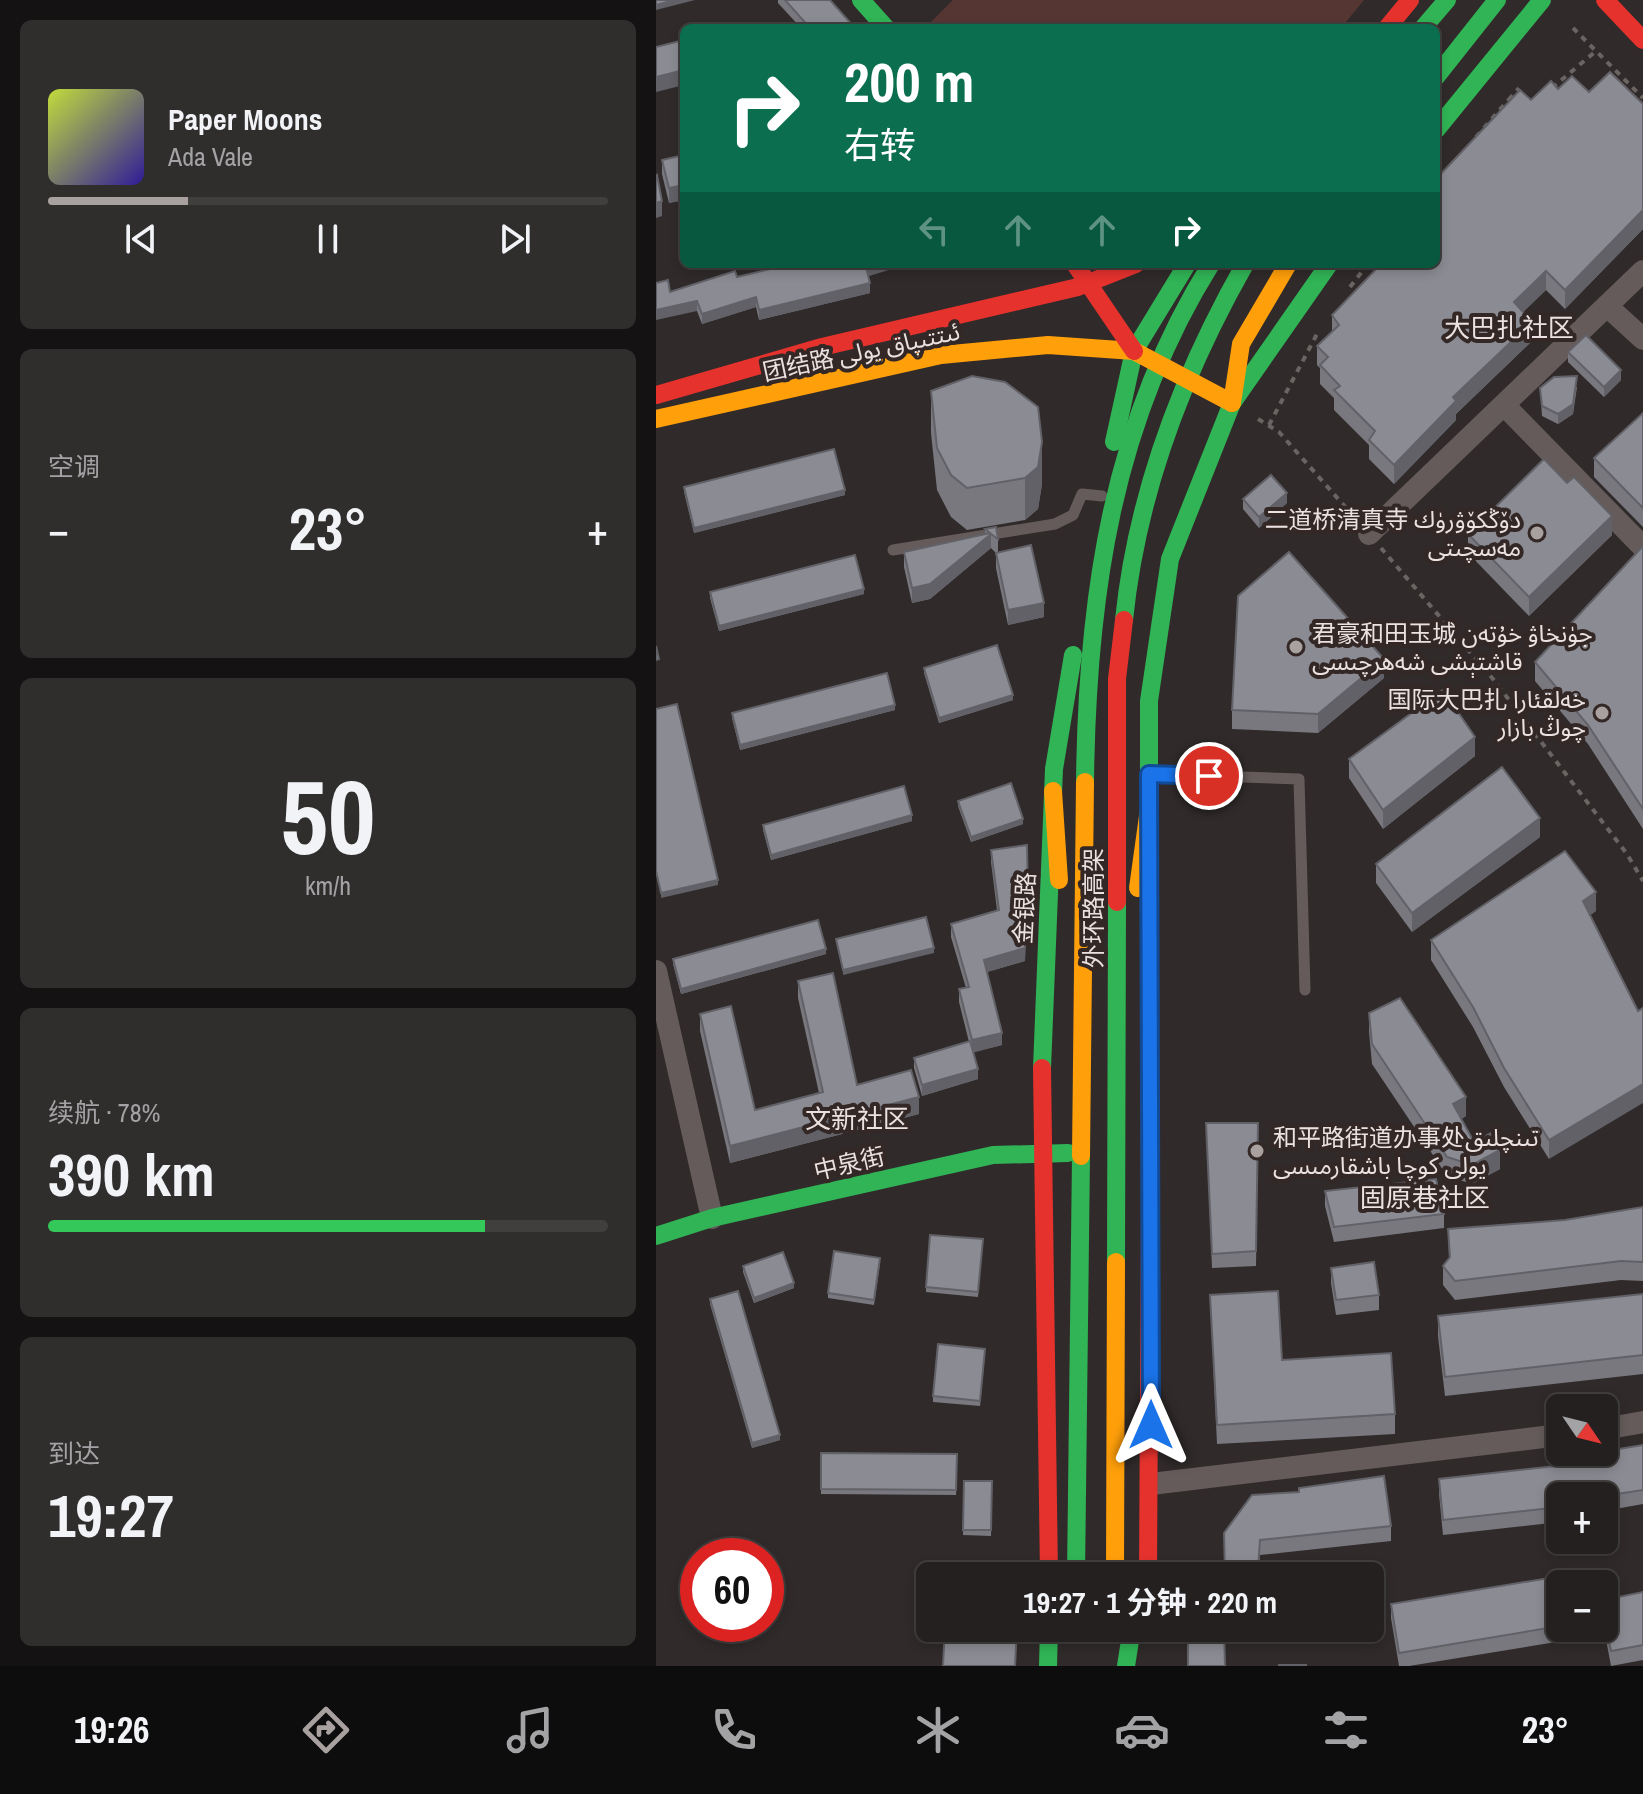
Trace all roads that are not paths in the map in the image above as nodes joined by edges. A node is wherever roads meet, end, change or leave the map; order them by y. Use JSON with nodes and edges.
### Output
{"nodes":[{"id":1,"x":861,"y":0,"type":"edge"},
{"id":2,"x":1410,"y":0,"type":"edge"},
{"id":3,"x":1447,"y":0,"type":"edge"},
{"id":4,"x":1497,"y":0,"type":"edge"},
{"id":5,"x":1542,"y":0,"type":"edge"},
{"id":6,"x":1605,"y":0,"type":"edge"},
{"id":7,"x":882,"y":24,"type":"edge"},
{"id":8,"x":1391,"y":24,"type":"edge"},
{"id":9,"x":1426,"y":24,"type":"edge"},
{"id":10,"x":1643,"y":40,"type":"edge"},
{"id":11,"x":1440,"y":72,"type":"edge"},
{"id":12,"x":1440,"y":125,"type":"edge"},
{"id":13,"x":1077,"y":268,"type":"edge"},
{"id":14,"x":1123,"y":268,"type":"edge"},
{"id":15,"x":1125,"y":268,"type":"edge"},
{"id":16,"x":1185,"y":268,"type":"edge"},
{"id":17,"x":1208,"y":268,"type":"edge"},
{"id":18,"x":1243,"y":268,"type":"edge"},
{"id":19,"x":1286,"y":268,"type":"edge"},
{"id":20,"x":1326,"y":268,"type":"edge"},
{"id":21,"x":1643,"y":271,"type":"edge"},
{"id":22,"x":1084,"y":281,"type":"junction"},
{"id":23,"x":1607,"y":306,"type":"junction"},
{"id":24,"x":1643,"y":339,"type":"edge"},
{"id":25,"x":1134,"y":351,"type":"junction"},
{"id":26,"x":656,"y":375,"type":"edge"},
{"id":27,"x":656,"y":395,"type":"edge"},
{"id":28,"x":1232,"y":403,"type":"junction"},
{"id":29,"x":1504,"y":405,"type":"junction"},
{"id":30,"x":656,"y":419,"type":"edge"},
{"id":31,"x":1102,"y":496,"type":"junction"},
{"id":32,"x":1369,"y":534,"type":"road end"},
{"id":33,"x":1643,"y":547,"type":"edge"},
{"id":34,"x":893,"y":550,"type":"dead end"},
{"id":35,"x":1149,"y":774,"type":"junction"},
{"id":36,"x":1053,"y":791,"type":"junction"},
{"id":37,"x":1149,"y":809,"type":"junction"},
{"id":38,"x":656,"y":971,"type":"edge"},
{"id":39,"x":1305,"y":990,"type":"dead end"},
{"id":40,"x":1042,"y":1151,"type":"junction"},
{"id":41,"x":1150,"y":1159,"type":"junction"},
{"id":42,"x":712,"y":1218,"type":"junction"},
{"id":43,"x":656,"y":1236,"type":"edge"},
{"id":44,"x":1643,"y":1422,"type":"edge"},
{"id":45,"x":1618,"y":1426,"type":"edge"},
{"id":46,"x":1546,"y":1437,"type":"edge"},
{"id":47,"x":1151,"y":1484,"type":"junction"},
{"id":48,"x":1050,"y":1562,"type":"edge"},
{"id":49,"x":1050,"y":1562,"type":"edge"},
{"id":50,"x":1076,"y":1562,"type":"edge"},
{"id":51,"x":1115,"y":1562,"type":"edge"},
{"id":52,"x":1133,"y":1562,"type":"edge"},
{"id":53,"x":1148,"y":1562,"type":"edge"},
{"id":54,"x":1050,"y":1642,"type":"edge"},
{"id":55,"x":1115,"y":1642,"type":"edge"},
{"id":56,"x":1130,"y":1642,"type":"edge"},
{"id":57,"x":1145,"y":1642,"type":"edge"},
{"id":58,"x":1050,"y":1666,"type":"edge"},
{"id":59,"x":1115,"y":1666,"type":"edge"},
{"id":60,"x":1126,"y":1666,"type":"edge"},
{"id":61,"x":1144,"y":1666,"type":"edge"}],
"edges":[{"from":1,"to":7,"type":"main road"},
{"from":2,"to":8,"type":"main road"},
{"from":3,"to":9,"type":"main road"},
{"from":4,"to":11,"type":"main road"},
{"from":5,"to":12,"type":"main road"},
{"from":6,"to":10,"type":"main road"},
{"from":13,"to":22,"type":"main road"},
{"from":14,"to":22,"type":"main road","name":"团结路 ئىتتىپاق يولى"},
{"from":15,"to":27,"type":"main road"},
{"from":16,"to":25,"type":"main road","name":"金银路"},
{"from":17,"to":50,"type":"main road","name":"外环路高架"},
{"from":18,"to":51,"type":"main road","name":"外环路高架"},
{"from":19,"to":28,"type":"main road"},
{"from":20,"to":28,"type":"main road"},
{"from":21,"to":23,"type":"street"},
{"from":22,"to":25,"type":"main road"},
{"from":22,"to":26,"type":"main road","name":"团结路 ئىتتىپاق يولى"},
{"from":23,"to":24,"type":"street"},
{"from":23,"to":29,"type":"street"},
{"from":25,"to":28,"type":"main road","name":"团结路 ئىتتىپاق يولى"},
{"from":25,"to":30,"type":"main road","name":"团结路 ئىتتىپاق يولى"},
{"from":25,"to":31,"type":"main road","name":"金银路"},
{"from":28,"to":35,"type":"main road"},
{"from":29,"to":32,"type":"street"},
{"from":29,"to":33,"type":"street"},
{"from":31,"to":34,"type":"lane"},
{"from":31,"to":36,"type":"main road","name":"金银路"},
{"from":35,"to":37,"type":"main road"},
{"from":35,"to":39,"type":"lane"},
{"from":36,"to":40,"type":"main road","name":"金银路"},
{"from":36,"to":48,"type":"main road"},
{"from":37,"to":41,"type":"main road"},
{"from":37,"to":52,"type":"main road"},
{"from":38,"to":42,"type":"street"},
{"from":40,"to":41,"type":"main road","name":"中泉街"},
{"from":40,"to":42,"type":"main road","name":"中泉街"},
{"from":40,"to":49,"type":"main road","name":"金银路"},
{"from":41,"to":47,"type":"main road"},
{"from":42,"to":43,"type":"main road","name":"中泉街"},
{"from":44,"to":45,"type":"street"},
{"from":46,"to":47,"type":"street"},
{"from":47,"to":53,"type":"main road"},
{"from":54,"to":58,"type":"main road"},
{"from":55,"to":59,"type":"main road"},
{"from":56,"to":60,"type":"main road"},
{"from":57,"to":61,"type":"main road"}]}
